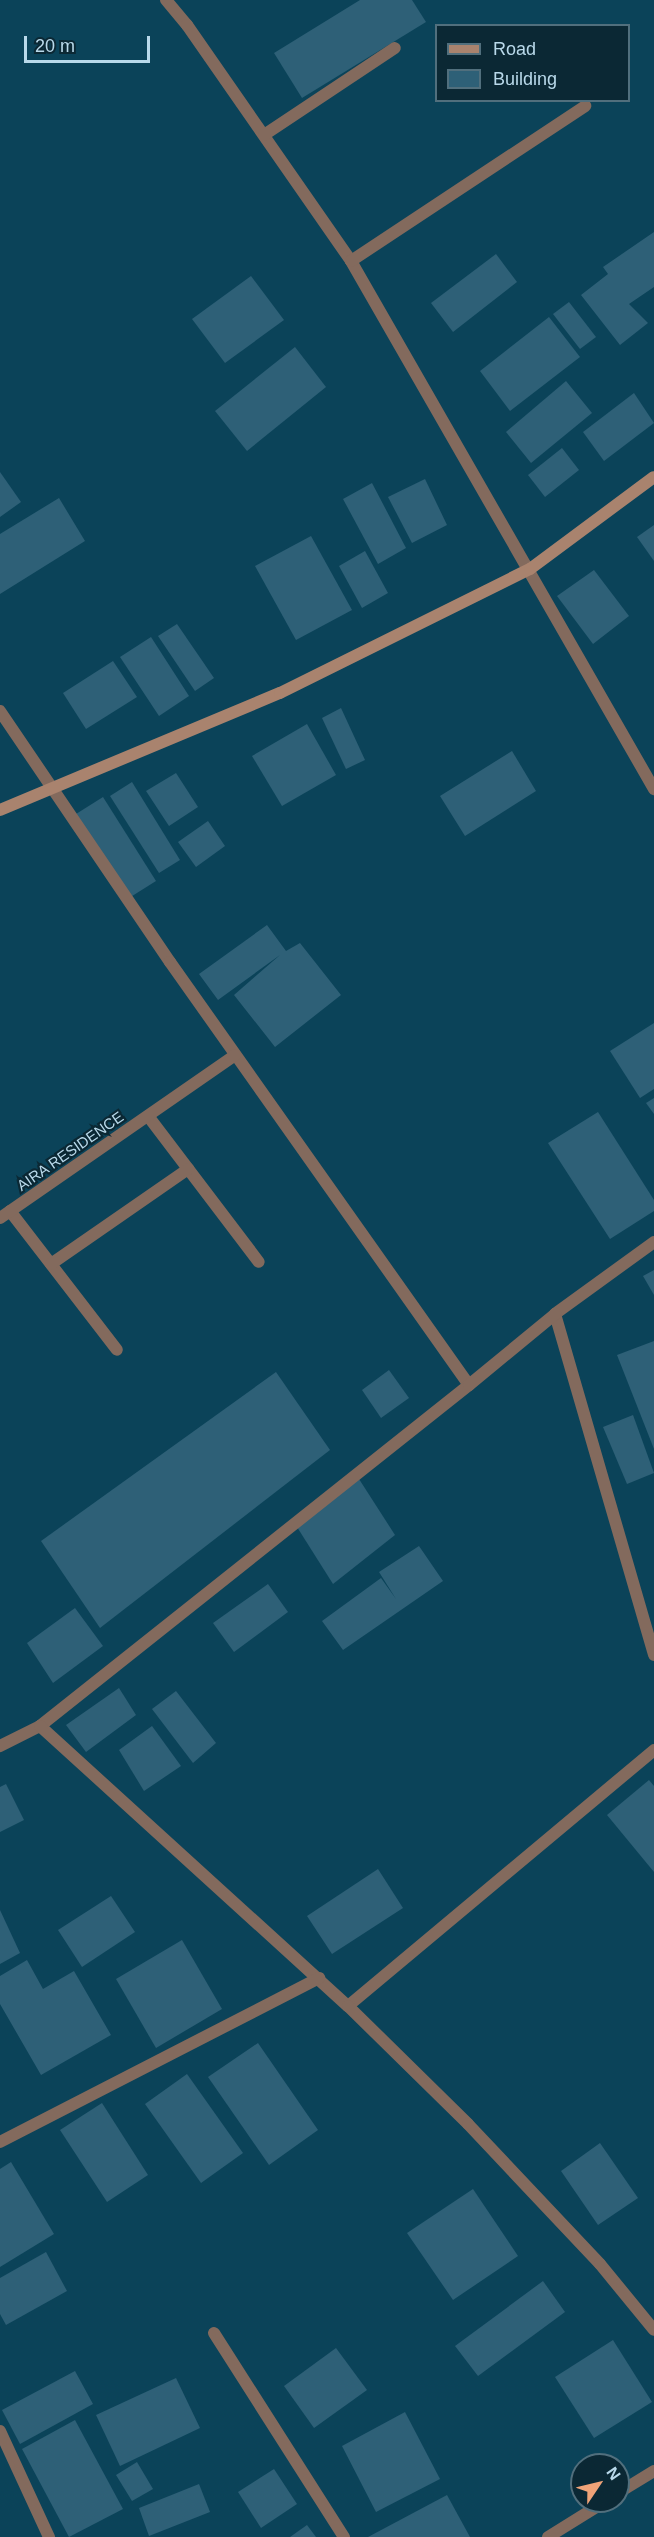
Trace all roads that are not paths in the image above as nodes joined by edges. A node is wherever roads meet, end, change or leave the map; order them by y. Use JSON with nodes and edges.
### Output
{"nodes":[{"id":1,"x":166,"y":0,"type":"edge"},
{"id":2,"x":395,"y":48,"type":"dead end"},
{"id":3,"x":585,"y":106,"type":"dead end"},
{"id":4,"x":264,"y":135,"type":"junction"},
{"id":5,"x":351,"y":261,"type":"junction"},
{"id":6,"x":654,"y":477,"type":"edge"},
{"id":7,"x":530,"y":569,"type":"junction"},
{"id":8,"x":0,"y":711,"type":"edge"},
{"id":9,"x":51,"y":787,"type":"junction"},
{"id":10,"x":654,"y":789,"type":"edge"},
{"id":11,"x":0,"y":810,"type":"edge"},
{"id":12,"x":235,"y":1055,"type":"junction"},
{"id":13,"x":148,"y":1116,"type":"junction"},
{"id":14,"x":188,"y":1168,"type":"junction"},
{"id":15,"x":5,"y":1215,"type":"edge"},
{"id":16,"x":654,"y":1242,"type":"edge"},
{"id":17,"x":259,"y":1262,"type":"dead end"},
{"id":18,"x":51,"y":1264,"type":"junction"},
{"id":19,"x":555,"y":1314,"type":"junction"},
{"id":20,"x":117,"y":1350,"type":"dead end"},
{"id":21,"x":469,"y":1385,"type":"junction"},
{"id":22,"x":654,"y":1656,"type":"edge"},
{"id":23,"x":40,"y":1726,"type":"junction"},
{"id":24,"x":0,"y":1746,"type":"edge"},
{"id":25,"x":654,"y":1750,"type":"edge"},
{"id":26,"x":319,"y":1978,"type":"junction"},
{"id":27,"x":348,"y":2006,"type":"junction"},
{"id":28,"x":0,"y":2142,"type":"edge"},
{"id":29,"x":654,"y":2330,"type":"edge"},
{"id":30,"x":214,"y":2333,"type":"dead end"},
{"id":31,"x":0,"y":2431,"type":"edge"},
{"id":32,"x":654,"y":2471,"type":"edge"},
{"id":33,"x":630,"y":2486,"type":"edge"},
{"id":34,"x":587,"y":2513,"type":"edge"},
{"id":35,"x":49,"y":2537,"type":"edge"},
{"id":36,"x":344,"y":2537,"type":"edge"},
{"id":37,"x":548,"y":2537,"type":"edge"}],
"edges":[{"from":1,"to":4,"type":"street"},
{"from":2,"to":4,"type":"street"},
{"from":3,"to":5,"type":"street"},
{"from":4,"to":5,"type":"street"},
{"from":5,"to":7,"type":"street"},
{"from":6,"to":7,"type":"street"},
{"from":7,"to":9,"type":"street"},
{"from":7,"to":10,"type":"street"},
{"from":8,"to":9,"type":"street"},
{"from":9,"to":11,"type":"street"},
{"from":9,"to":12,"type":"street"},
{"from":12,"to":13,"type":"street","name":"AIRA RESIDENCE"},
{"from":12,"to":21,"type":"street"},
{"from":13,"to":14,"type":"street","name":"AIRA RESIDENCE"},
{"from":13,"to":15,"type":"street","name":"AIRA RESIDENCE"},
{"from":14,"to":17,"type":"street","name":"AIRA RESIDENCE"},
{"from":14,"to":18,"type":"street"},
{"from":15,"to":18,"type":"street","name":"AIRA RESIDENCE"},
{"from":16,"to":19,"type":"street"},
{"from":18,"to":20,"type":"street","name":"AIRA RESIDENCE"},
{"from":19,"to":21,"type":"street"},
{"from":19,"to":22,"type":"street"},
{"from":21,"to":23,"type":"street"},
{"from":23,"to":24,"type":"street"},
{"from":23,"to":26,"type":"street"},
{"from":25,"to":27,"type":"street"},
{"from":26,"to":27,"type":"street"},
{"from":26,"to":28,"type":"street"},
{"from":27,"to":29,"type":"street"},
{"from":30,"to":36,"type":"street"},
{"from":31,"to":35,"type":"street"},
{"from":32,"to":33,"type":"street"},
{"from":34,"to":37,"type":"street"}]}
